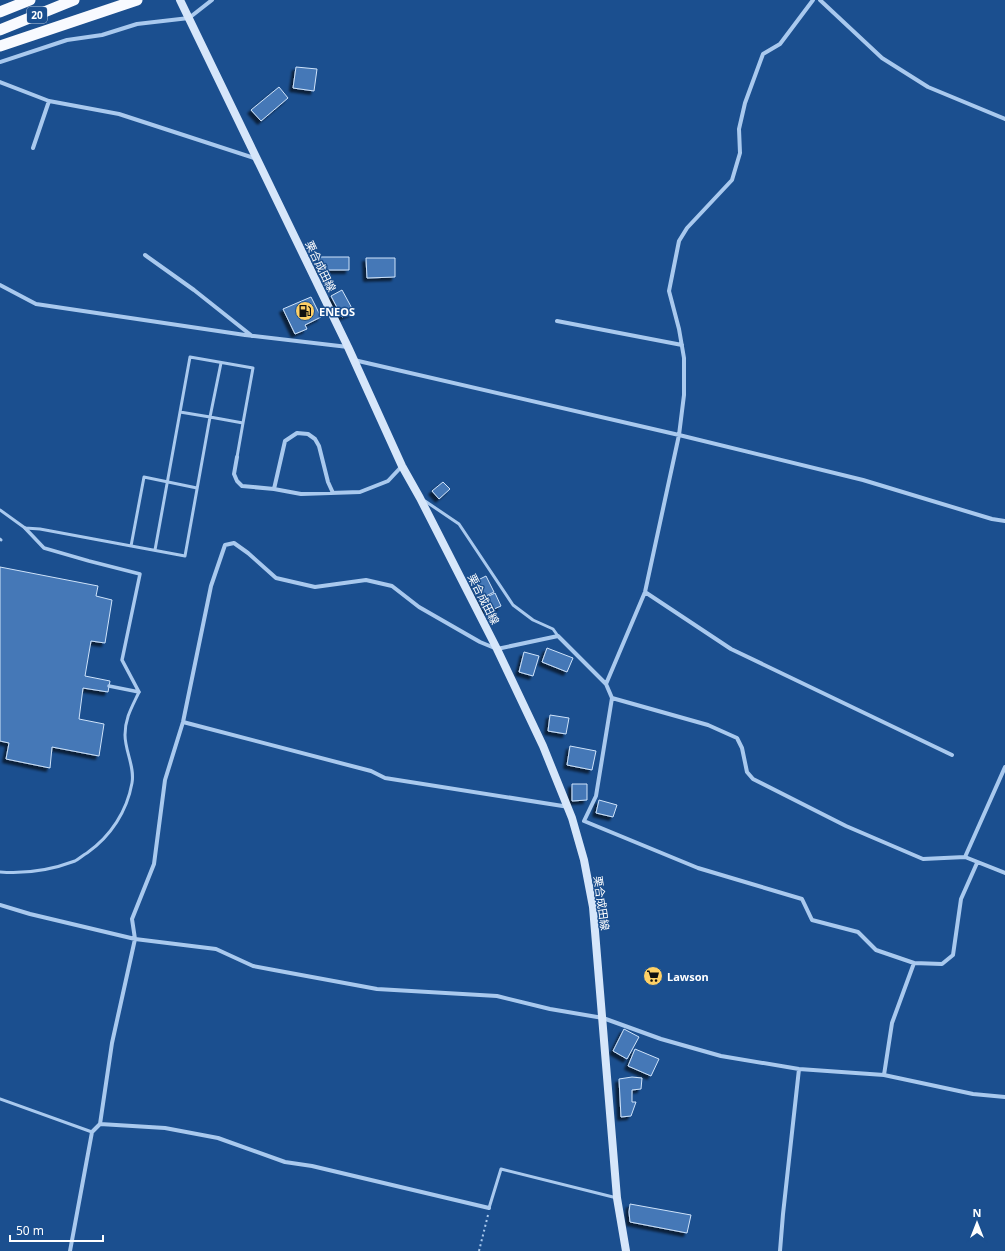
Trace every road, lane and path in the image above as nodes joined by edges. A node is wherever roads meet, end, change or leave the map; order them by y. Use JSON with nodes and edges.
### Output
{"nodes":[{"id":1,"x":30,"y":0,"type":"edge"},
{"id":2,"x":74,"y":0,"type":"edge"},
{"id":3,"x":137,"y":0,"type":"edge"},
{"id":4,"x":180,"y":0,"type":"edge"},
{"id":5,"x":212,"y":0,"type":"edge"},
{"id":6,"x":813,"y":0,"type":"edge"},
{"id":7,"x":821,"y":1,"type":"edge"},
{"id":8,"x":0,"y":12,"type":"edge"},
{"id":9,"x":189,"y":18,"type":"junction"},
{"id":10,"x":0,"y":30,"type":"edge"},
{"id":11,"x":0,"y":46,"type":"edge"},
{"id":12,"x":0,"y":62,"type":"edge"},
{"id":13,"x":0,"y":82,"type":"edge"},
{"id":14,"x":50,"y":101,"type":"junction"},
{"id":15,"x":1005,"y":119,"type":"edge"},
{"id":16,"x":33,"y":148,"type":"dead end"},
{"id":17,"x":257,"y":159,"type":"junction"},
{"id":18,"x":145,"y":255,"type":"dead end"},
{"id":19,"x":0,"y":285,"type":"edge"},
{"id":20,"x":557,"y":321,"type":"dead end"},
{"id":21,"x":253,"y":336,"type":"junction"},
{"id":22,"x":682,"y":345,"type":"junction"},
{"id":23,"x":348,"y":347,"type":"junction"},
{"id":24,"x":354,"y":360,"type":"junction"},
{"id":25,"x":221,"y":362,"type":"junction"},
{"id":26,"x":180,"y":412,"type":"junction"},
{"id":27,"x":210,"y":418,"type":"junction"},
{"id":28,"x":243,"y":424,"type":"junction"},
{"id":29,"x":679,"y":435,"type":"junction"},
{"id":30,"x":237,"y":457,"type":"joint"},
{"id":31,"x":402,"y":466,"type":"junction"},
{"id":32,"x":168,"y":482,"type":"junction"},
{"id":33,"x":197,"y":488,"type":"junction"},
{"id":34,"x":274,"y":489,"type":"junction"},
{"id":35,"x":333,"y":493,"type":"junction"},
{"id":36,"x":420,"y":498,"type":"junction"},
{"id":37,"x":0,"y":510,"type":"edge"},
{"id":38,"x":1005,"y":521,"type":"edge"},
{"id":39,"x":25,"y":528,"type":"junction"},
{"id":40,"x":132,"y":546,"type":"junction"},
{"id":41,"x":155,"y":550,"type":"junction"},
{"id":42,"x":645,"y":592,"type":"junction"},
{"id":43,"x":558,"y":636,"type":"junction"},
{"id":44,"x":497,"y":649,"type":"junction"},
{"id":45,"x":606,"y":684,"type":"junction"},
{"id":46,"x":109,"y":686,"type":"dead end"},
{"id":47,"x":139,"y":692,"type":"junction"},
{"id":48,"x":612,"y":698,"type":"junction"},
{"id":49,"x":183,"y":722,"type":"junction"},
{"id":50,"x":952,"y":755,"type":"dead end"},
{"id":51,"x":1005,"y":767,"type":"edge"},
{"id":52,"x":569,"y":808,"type":"junction"},
{"id":53,"x":572,"y":818,"type":"junction"},
{"id":54,"x":584,"y":821,"type":"junction"},
{"id":55,"x":965,"y":857,"type":"junction"},
{"id":56,"x":977,"y":863,"type":"junction"},
{"id":57,"x":0,"y":872,"type":"edge"},
{"id":58,"x":1005,"y":873,"type":"edge"},
{"id":59,"x":0,"y":905,"type":"edge"},
{"id":60,"x":134,"y":938,"type":"junction"},
{"id":61,"x":914,"y":963,"type":"junction"},
{"id":62,"x":603,"y":1018,"type":"junction"},
{"id":63,"x":799,"y":1069,"type":"junction"},
{"id":64,"x":884,"y":1075,"type":"junction"},
{"id":65,"x":1005,"y":1097,"type":"edge"},
{"id":66,"x":0,"y":1099,"type":"edge"},
{"id":67,"x":100,"y":1124,"type":"junction"},
{"id":68,"x":92,"y":1132,"type":"junction"},
{"id":69,"x":616,"y":1198,"type":"junction"},
{"id":70,"x":489,"y":1208,"type":"junction"},
{"id":71,"x":70,"y":1251,"type":"edge"},
{"id":72,"x":479,"y":1251,"type":"edge"},
{"id":73,"x":626,"y":1251,"type":"edge"},
{"id":74,"x":780,"y":1251,"type":"edge"}],
"edges":[{"from":1,"to":8,"type":"highway","number":"20"},
{"from":2,"to":10,"type":"highway","number":"20"},
{"from":3,"to":11,"type":"highway"},
{"from":4,"to":9,"type":"main road","name":"栗合成田線"},
{"from":5,"to":9,"type":"street"},
{"from":6,"to":22,"type":"street"},
{"from":7,"to":15,"type":"street"},
{"from":9,"to":12,"type":"street"},
{"from":9,"to":17,"type":"main road","name":"栗合成田線"},
{"from":13,"to":14,"type":"street"},
{"from":14,"to":16,"type":"street"},
{"from":14,"to":17,"type":"street"},
{"from":17,"to":23,"type":"main road","name":"栗合成田線"},
{"from":18,"to":21,"type":"street"},
{"from":19,"to":21,"type":"street"},
{"from":20,"to":22,"type":"street"},
{"from":21,"to":23,"type":"street"},
{"from":22,"to":29,"type":"street"},
{"from":23,"to":24,"type":"main road","name":"栗合成田線"},
{"from":24,"to":29,"type":"street"},
{"from":24,"to":31,"type":"main road","name":"栗合成田線"},
{"from":25,"to":26,"type":"lane"},
{"from":25,"to":27,"type":"lane"},
{"from":25,"to":28,"type":"lane"},
{"from":26,"to":27,"type":"lane"},
{"from":26,"to":32,"type":"lane"},
{"from":27,"to":28,"type":"lane"},
{"from":27,"to":33,"type":"lane"},
{"from":28,"to":30,"type":"lane"},
{"from":29,"to":38,"type":"street"},
{"from":29,"to":42,"type":"street"},
{"from":30,"to":34,"type":"street"},
{"from":31,"to":35,"type":"street"},
{"from":31,"to":36,"type":"main road","name":"栗合成田線"},
{"from":32,"to":33,"type":"lane"},
{"from":32,"to":40,"type":"lane"},
{"from":32,"to":41,"type":"lane"},
{"from":33,"to":41,"type":"lane"},
{"from":34,"to":35,"type":"street"},
{"from":34,"to":35,"type":"street"},
{"from":36,"to":43,"type":"lane"},
{"from":36,"to":44,"type":"main road","name":"栗合成田線"},
{"from":37,"to":39,"type":"lane"},
{"from":39,"to":40,"type":"lane"},
{"from":39,"to":47,"type":"street"},
{"from":40,"to":41,"type":"lane"},
{"from":42,"to":45,"type":"street"},
{"from":42,"to":50,"type":"street"},
{"from":43,"to":44,"type":"street"},
{"from":43,"to":45,"type":"street"},
{"from":44,"to":49,"type":"street"},
{"from":44,"to":52,"type":"main road","name":"栗合成田線"},
{"from":45,"to":48,"type":"street"},
{"from":46,"to":47,"type":"street"},
{"from":47,"to":57,"type":"lane"},
{"from":48,"to":54,"type":"street"},
{"from":48,"to":55,"type":"street"},
{"from":49,"to":52,"type":"street"},
{"from":49,"to":60,"type":"street"},
{"from":51,"to":55,"type":"street"},
{"from":52,"to":53,"type":"main road","name":"栗合成田線"},
{"from":53,"to":54,"type":"street"},
{"from":53,"to":62,"type":"main road","name":"栗合成田線"},
{"from":54,"to":61,"type":"street"},
{"from":55,"to":56,"type":"street"},
{"from":56,"to":58,"type":"street"},
{"from":56,"to":61,"type":"street"},
{"from":59,"to":60,"type":"street"},
{"from":60,"to":62,"type":"street"},
{"from":60,"to":67,"type":"street"},
{"from":61,"to":64,"type":"street"},
{"from":62,"to":63,"type":"street"},
{"from":62,"to":69,"type":"main road","name":"栗合成田線"},
{"from":63,"to":64,"type":"street"},
{"from":63,"to":74,"type":"street"},
{"from":64,"to":65,"type":"street"},
{"from":66,"to":68,"type":"lane"},
{"from":67,"to":68,"type":"street"},
{"from":67,"to":70,"type":"street"},
{"from":68,"to":71,"type":"street"},
{"from":69,"to":70,"type":"lane"},
{"from":69,"to":73,"type":"main road","name":"栗合成田線"},
{"from":70,"to":72,"type":"path"}]}
